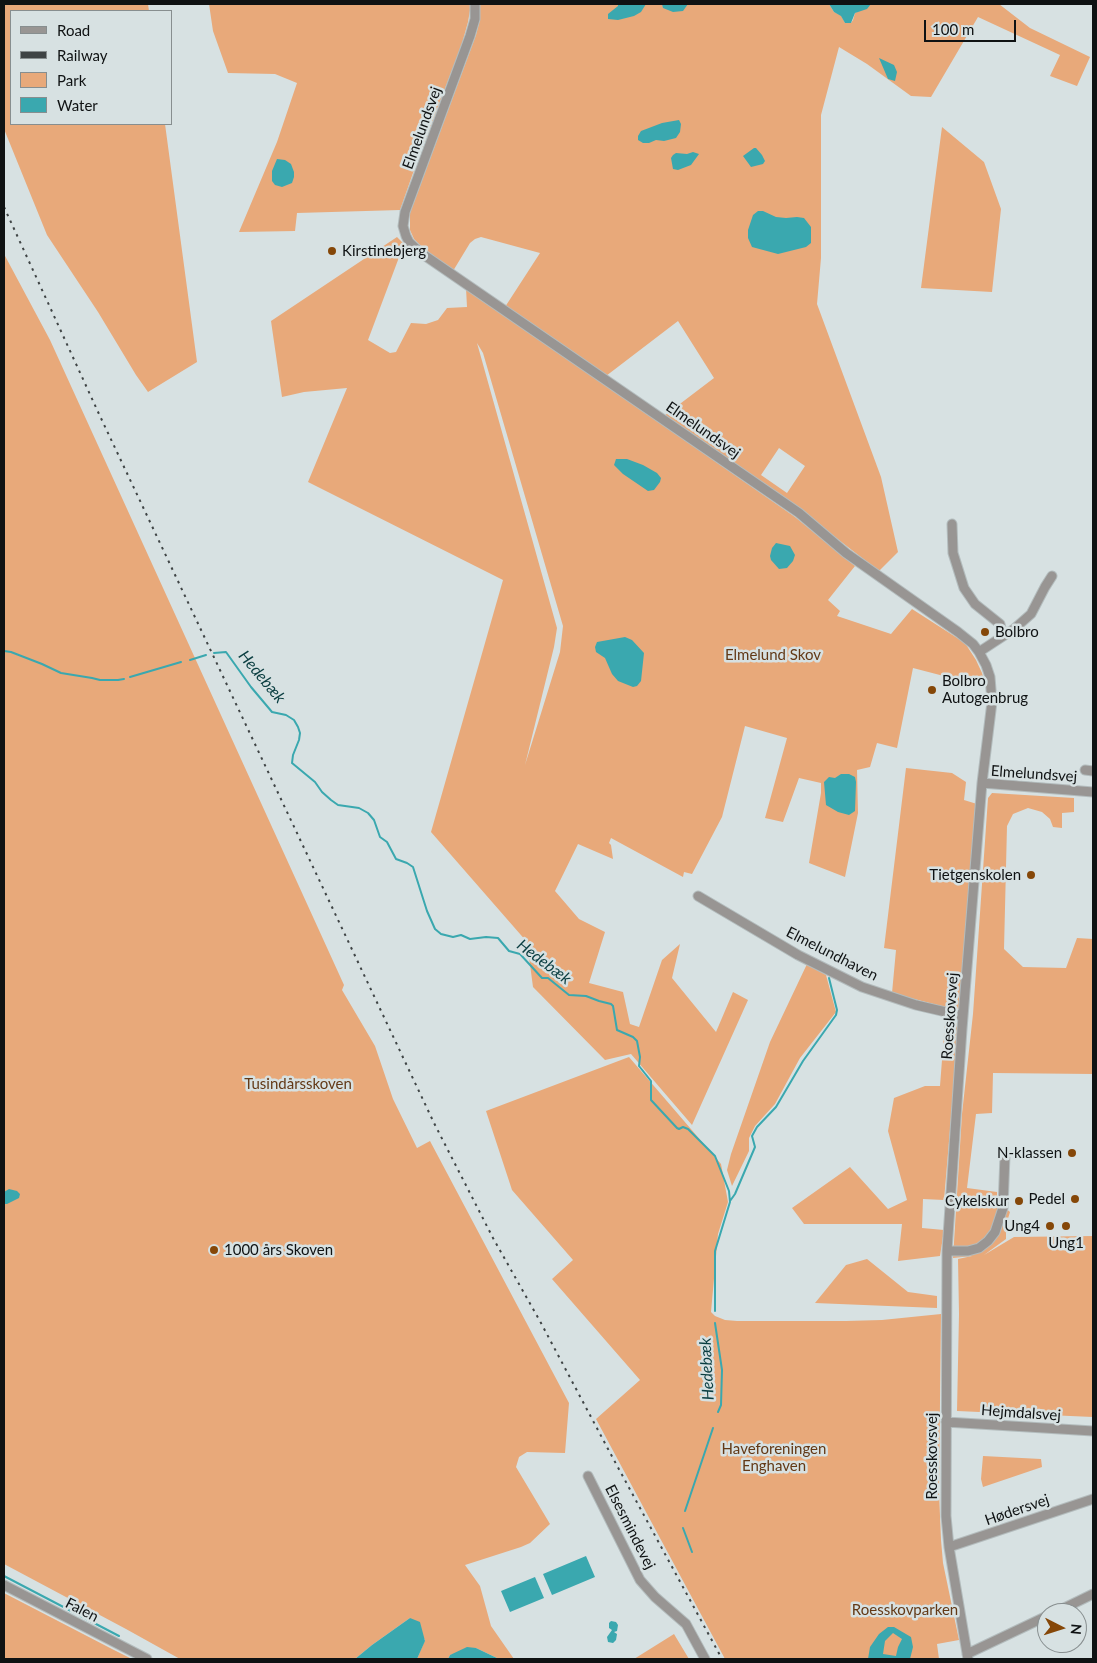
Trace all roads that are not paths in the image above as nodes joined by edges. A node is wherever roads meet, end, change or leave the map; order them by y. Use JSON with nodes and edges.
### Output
{"nodes":[{"id":1,"x":475,"y":4,"type":"edge"},
{"id":2,"x":952,"y":524,"type":"dead end"},
{"id":3,"x":1052,"y":576,"type":"dead end"},
{"id":4,"x":1003,"y":636,"type":"junction"},
{"id":5,"x":979,"y":652,"type":"junction"},
{"id":6,"x":982,"y":783,"type":"junction"},
{"id":7,"x":1093,"y":792,"type":"edge"},
{"id":8,"x":698,"y":896,"type":"dead end"},
{"id":9,"x":963,"y":1016,"type":"junction"},
{"id":10,"x":1004,"y":1156,"type":"dead end"},
{"id":11,"x":947,"y":1250,"type":"junction"},
{"id":12,"x":946,"y":1422,"type":"junction"},
{"id":13,"x":1093,"y":1431,"type":"edge"},
{"id":14,"x":588,"y":1476,"type":"dead end"},
{"id":15,"x":1093,"y":1499,"type":"edge"},
{"id":16,"x":949,"y":1547,"type":"junction"},
{"id":17,"x":4,"y":1585,"type":"edge"},
{"id":18,"x":1093,"y":1594,"type":"edge"},
{"id":19,"x":1075,"y":1603,"type":"edge"},
{"id":20,"x":1037,"y":1621,"type":"edge"},
{"id":21,"x":968,"y":1656,"type":"edge"},
{"id":22,"x":147,"y":1659,"type":"edge"},
{"id":23,"x":705,"y":1659,"type":"edge"}],
"edges":[{"from":1,"to":5,"type":"street","name":"Elmelundsvej"},
{"from":2,"to":4,"type":"street"},
{"from":3,"to":4,"type":"street"},
{"from":4,"to":5,"type":"street"},
{"from":5,"to":6,"type":"street","name":"Elmelundsvej"},
{"from":6,"to":7,"type":"street","name":"Elmelundsvej"},
{"from":6,"to":9,"type":"street","name":"Roesskovsvej"},
{"from":8,"to":9,"type":"street","name":"Elmelundhaven"},
{"from":9,"to":11,"type":"street","name":"Roesskovsvej"},
{"from":10,"to":11,"type":"street"},
{"from":11,"to":12,"type":"street","name":"Roesskovsvej"},
{"from":12,"to":13,"type":"street","name":"Hejmdalsvej"},
{"from":12,"to":16,"type":"street","name":"Roesskovsvej"},
{"from":14,"to":23,"type":"street","name":"Elsesmindevej"},
{"from":15,"to":16,"type":"street","name":"Hødersvej"},
{"from":16,"to":21,"type":"street","name":"Roesskovsvej"},
{"from":17,"to":22,"type":"street","name":"Falen"},
{"from":18,"to":19,"type":"street"},
{"from":20,"to":21,"type":"street"}]}
